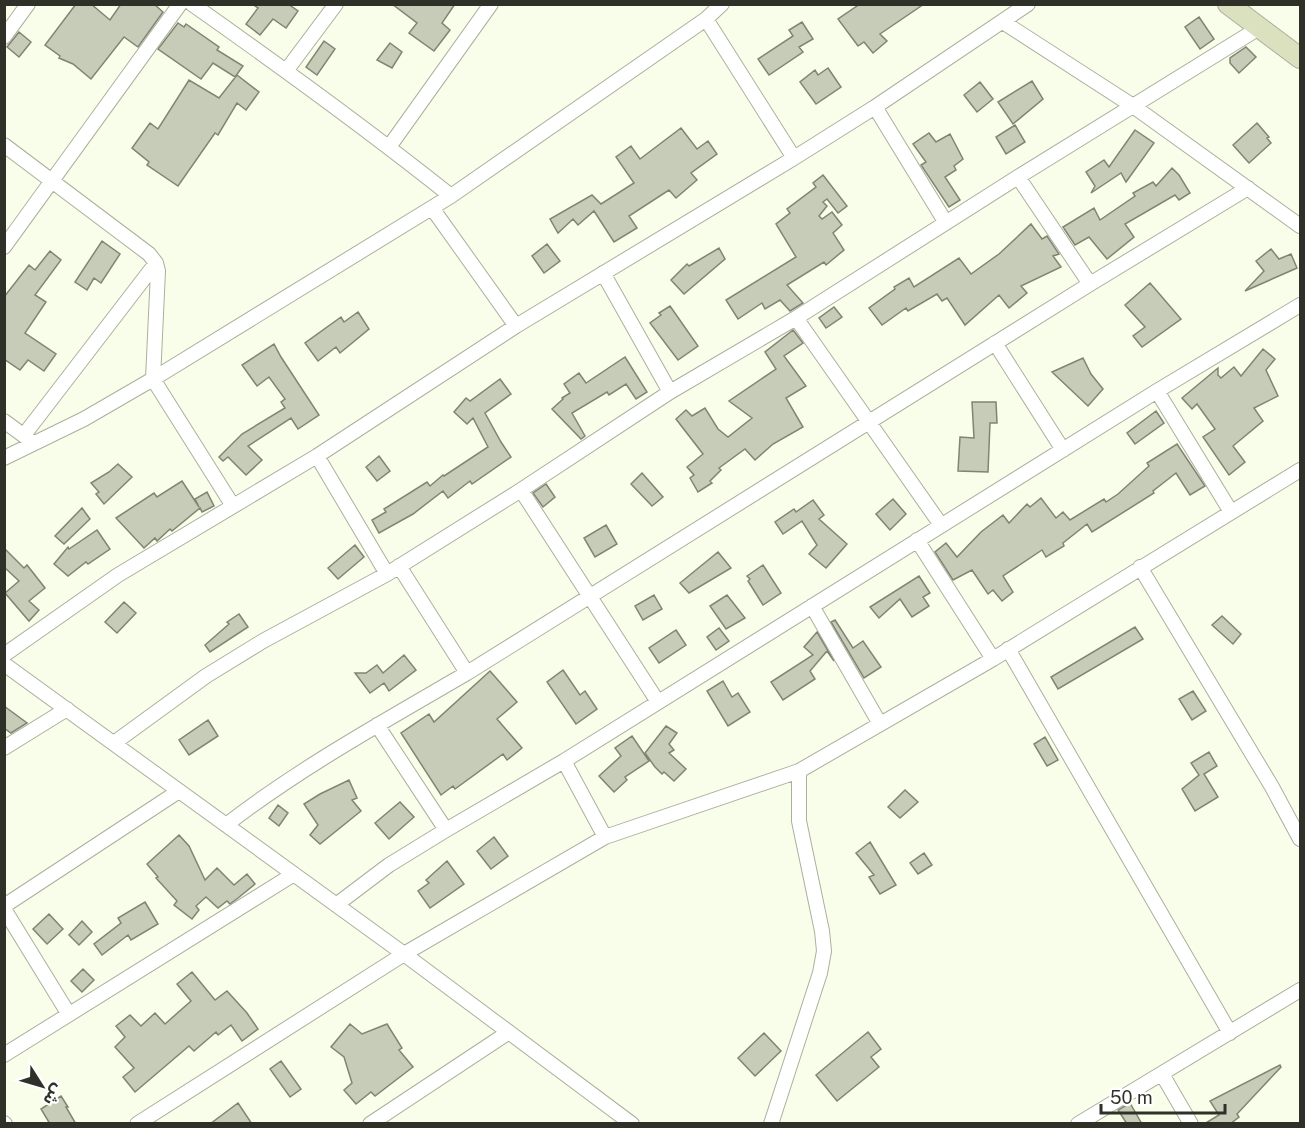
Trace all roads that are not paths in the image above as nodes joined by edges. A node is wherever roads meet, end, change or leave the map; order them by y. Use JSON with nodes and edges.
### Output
{"nodes":[{"id":1,"x":28,"y":4,"type":"edge"},
{"id":2,"x":180,"y":4,"type":"edge"},
{"id":3,"x":192,"y":4,"type":"edge"},
{"id":4,"x":336,"y":4,"type":"edge"},
{"id":5,"x":491,"y":4,"type":"edge"},
{"id":6,"x":1028,"y":4,"type":"edge"},
{"id":7,"x":1228,"y":4,"type":"edge"},
{"id":8,"x":719,"y":5,"type":"edge"},
{"id":9,"x":706,"y":19,"type":"junction"},
{"id":10,"x":1003,"y":22,"type":"junction"},
{"id":11,"x":1259,"y":28,"type":"junction"},
{"id":12,"x":4,"y":37,"type":"edge"},
{"id":13,"x":1300,"y":58,"type":"edge"},
{"id":14,"x":286,"y":71,"type":"junction"},
{"id":15,"x":1133,"y":106,"type":"junction"},
{"id":16,"x":875,"y":107,"type":"junction"},
{"id":17,"x":4,"y":145,"type":"edge"},
{"id":18,"x":389,"y":147,"type":"junction"},
{"id":19,"x":794,"y":158,"type":"junction"},
{"id":20,"x":1018,"y":177,"type":"junction"},
{"id":21,"x":54,"y":181,"type":"junction"},
{"id":22,"x":1248,"y":188,"type":"junction"},
{"id":23,"x":451,"y":196,"type":"junction"},
{"id":24,"x":432,"y":208,"type":"junction"},
{"id":25,"x":946,"y":222,"type":"junction"},
{"id":26,"x":1300,"y":226,"type":"edge"},
{"id":27,"x":4,"y":247,"type":"edge"},
{"id":28,"x":156,"y":263,"type":"junction"},
{"id":29,"x":603,"y":273,"type":"junction"},
{"id":30,"x":1090,"y":284,"type":"junction"},
{"id":31,"x":1300,"y":305,"type":"edge"},
{"id":32,"x":796,"y":318,"type":"junction"},
{"id":33,"x":516,"y":327,"type":"junction"},
{"id":34,"x":995,"y":343,"type":"junction"},
{"id":35,"x":153,"y":379,"type":"junction"},
{"id":36,"x":1157,"y":391,"type":"junction"},
{"id":37,"x":670,"y":392,"type":"junction"},
{"id":38,"x":4,"y":420,"type":"edge"},
{"id":39,"x":869,"y":422,"type":"junction"},
{"id":40,"x":29,"y":440,"type":"junction"},
{"id":41,"x":1063,"y":450,"type":"junction"},
{"id":42,"x":317,"y":456,"type":"junction"},
{"id":43,"x":4,"y":458,"type":"edge"},
{"id":44,"x":1300,"y":470,"type":"edge"},
{"id":45,"x":521,"y":490,"type":"junction"},
{"id":46,"x":233,"y":506,"type":"junction"},
{"id":47,"x":1231,"y":512,"type":"junction"},
{"id":48,"x":941,"y":525,"type":"junction"},
{"id":49,"x":917,"y":540,"type":"junction"},
{"id":50,"x":399,"y":566,"type":"junction"},
{"id":51,"x":1140,"y":567,"type":"junction"},
{"id":52,"x":387,"y":574,"type":"junction"},
{"id":53,"x":590,"y":596,"type":"junction"},
{"id":54,"x":812,"y":606,"type":"junction"},
{"id":55,"x":1008,"y":649,"type":"junction"},
{"id":56,"x":4,"y":655,"type":"edge"},
{"id":57,"x":993,"y":658,"type":"junction"},
{"id":58,"x":4,"y":664,"type":"edge"},
{"id":59,"x":467,"y":673,"type":"junction"},
{"id":60,"x":658,"y":702,"type":"junction"},
{"id":61,"x":67,"y":709,"type":"junction"},
{"id":62,"x":880,"y":724,"type":"junction"},
{"id":63,"x":377,"y":725,"type":"junction"},
{"id":64,"x":114,"y":743,"type":"junction"},
{"id":65,"x":4,"y":748,"type":"edge"},
{"id":66,"x":564,"y":761,"type":"junction"},
{"id":67,"x":799,"y":771,"type":"junction"},
{"id":68,"x":179,"y":791,"type":"junction"},
{"id":69,"x":226,"y":825,"type":"junction"},
{"id":70,"x":446,"y":830,"type":"junction"},
{"id":71,"x":605,"y":837,"type":"junction"},
{"id":72,"x":1300,"y":839,"type":"edge"},
{"id":73,"x":294,"y":874,"type":"junction"},
{"id":74,"x":336,"y":904,"type":"junction"},
{"id":75,"x":4,"y":908,"type":"edge"},
{"id":76,"x":404,"y":954,"type":"junction"},
{"id":77,"x":1300,"y":990,"type":"edge"},
{"id":78,"x":68,"y":1013,"type":"junction"},
{"id":79,"x":509,"y":1032,"type":"junction"},
{"id":80,"x":1230,"y":1033,"type":"junction"},
{"id":81,"x":4,"y":1055,"type":"edge"},
{"id":82,"x":1162,"y":1074,"type":"junction"},
{"id":83,"x":621,"y":1121,"type":"edge"},
{"id":84,"x":137,"y":1124,"type":"edge"},
{"id":85,"x":370,"y":1124,"type":"edge"},
{"id":86,"x":771,"y":1124,"type":"edge"},
{"id":87,"x":1078,"y":1124,"type":"edge"},
{"id":88,"x":1191,"y":1124,"type":"edge"}],
"edges":[{"from":1,"to":12,"type":"street"},
{"from":2,"to":21,"type":"street"},
{"from":3,"to":14,"type":"street"},
{"from":4,"to":14,"type":"street"},
{"from":5,"to":18,"type":"street"},
{"from":6,"to":10,"type":"street"},
{"from":7,"to":11,"type":"street"},
{"from":8,"to":9,"type":"street"},
{"from":9,"to":19,"type":"street"},
{"from":9,"to":23,"type":"street"},
{"from":10,"to":15,"type":"street"},
{"from":10,"to":16,"type":"street"},
{"from":11,"to":13,"type":"street"},
{"from":11,"to":15,"type":"street"},
{"from":14,"to":18,"type":"street"},
{"from":15,"to":20,"type":"street"},
{"from":15,"to":22,"type":"street"},
{"from":16,"to":19,"type":"street"},
{"from":16,"to":25,"type":"street"},
{"from":17,"to":21,"type":"street"},
{"from":18,"to":23,"type":"street"},
{"from":19,"to":29,"type":"street"},
{"from":20,"to":25,"type":"street"},
{"from":20,"to":30,"type":"street"},
{"from":21,"to":27,"type":"street"},
{"from":21,"to":28,"type":"street"},
{"from":22,"to":26,"type":"street"},
{"from":22,"to":30,"type":"street"},
{"from":23,"to":24,"type":"street"},
{"from":24,"to":33,"type":"street"},
{"from":24,"to":35,"type":"street"},
{"from":25,"to":32,"type":"street"},
{"from":28,"to":35,"type":"street"},
{"from":28,"to":40,"type":"street"},
{"from":29,"to":33,"type":"street"},
{"from":29,"to":37,"type":"street"},
{"from":30,"to":34,"type":"street"},
{"from":31,"to":36,"type":"street"},
{"from":32,"to":37,"type":"street"},
{"from":32,"to":39,"type":"street"},
{"from":33,"to":42,"type":"street"},
{"from":34,"to":39,"type":"street"},
{"from":34,"to":41,"type":"street"},
{"from":35,"to":40,"type":"street"},
{"from":35,"to":46,"type":"street"},
{"from":36,"to":41,"type":"street"},
{"from":36,"to":47,"type":"street"},
{"from":37,"to":45,"type":"street"},
{"from":38,"to":40,"type":"street"},
{"from":39,"to":48,"type":"street"},
{"from":39,"to":53,"type":"street"},
{"from":40,"to":43,"type":"street"},
{"from":41,"to":48,"type":"street"},
{"from":42,"to":46,"type":"street"},
{"from":42,"to":52,"type":"street"},
{"from":44,"to":47,"type":"street"},
{"from":45,"to":50,"type":"street"},
{"from":45,"to":53,"type":"street"},
{"from":46,"to":56,"type":"street"},
{"from":47,"to":51,"type":"street"},
{"from":48,"to":49,"type":"street"},
{"from":49,"to":54,"type":"street"},
{"from":49,"to":57,"type":"street"},
{"from":50,"to":52,"type":"street"},
{"from":50,"to":59,"type":"street"},
{"from":51,"to":55,"type":"street"},
{"from":51,"to":72,"type":"street"},
{"from":52,"to":64,"type":"street"},
{"from":53,"to":59,"type":"street"},
{"from":53,"to":60,"type":"street"},
{"from":54,"to":60,"type":"street"},
{"from":54,"to":62,"type":"street"},
{"from":55,"to":57,"type":"street"},
{"from":55,"to":80,"type":"street"},
{"from":57,"to":62,"type":"street"},
{"from":58,"to":61,"type":"street"},
{"from":59,"to":63,"type":"street"},
{"from":60,"to":66,"type":"street"},
{"from":61,"to":64,"type":"street"},
{"from":61,"to":65,"type":"street"},
{"from":62,"to":67,"type":"street"},
{"from":63,"to":69,"type":"street"},
{"from":63,"to":70,"type":"street"},
{"from":64,"to":68,"type":"street"},
{"from":66,"to":70,"type":"street"},
{"from":66,"to":71,"type":"street"},
{"from":67,"to":71,"type":"street"},
{"from":67,"to":86,"type":"street"},
{"from":68,"to":69,"type":"street"},
{"from":68,"to":75,"type":"street"},
{"from":69,"to":73,"type":"street"},
{"from":70,"to":74,"type":"street"},
{"from":71,"to":76,"type":"street"},
{"from":73,"to":74,"type":"street"},
{"from":73,"to":78,"type":"street"},
{"from":74,"to":76,"type":"street"},
{"from":75,"to":78,"type":"street"},
{"from":76,"to":79,"type":"street"},
{"from":76,"to":84,"type":"street"},
{"from":77,"to":80,"type":"street"},
{"from":78,"to":81,"type":"street"},
{"from":79,"to":83,"type":"street"},
{"from":79,"to":85,"type":"street"},
{"from":80,"to":82,"type":"street"},
{"from":82,"to":87,"type":"street"},
{"from":82,"to":88,"type":"street"}]}
